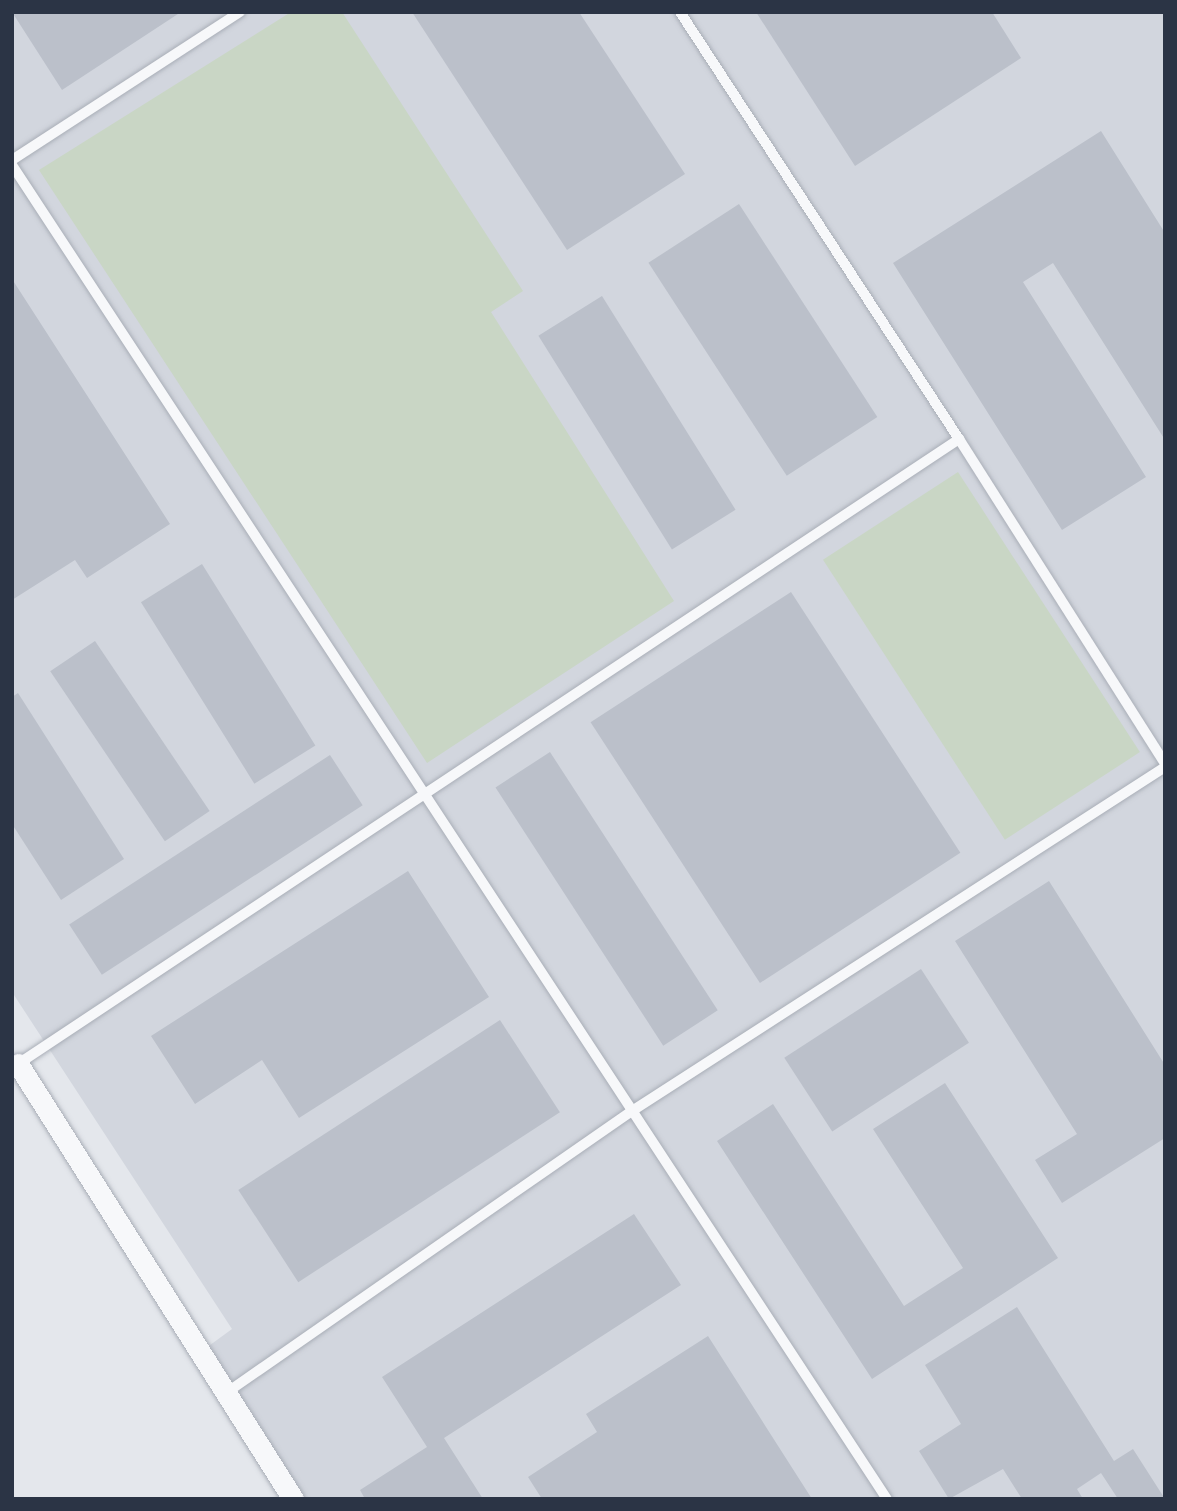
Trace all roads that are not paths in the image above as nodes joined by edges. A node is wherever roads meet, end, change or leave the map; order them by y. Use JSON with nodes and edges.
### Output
{"nodes":[{"id":1,"x":240,"y":12,"type":"edge"},
{"id":2,"x":680,"y":12,"type":"edge"},
{"id":3,"x":12,"y":163,"type":"edge"},
{"id":4,"x":959,"y":439,"type":"junction"},
{"id":5,"x":1165,"y":765,"type":"edge"},
{"id":6,"x":424,"y":796,"type":"junction"},
{"id":7,"x":15,"y":1060,"type":"edge"},
{"id":8,"x":632,"y":1111,"type":"junction"},
{"id":9,"x":226,"y":1393,"type":"junction"},
{"id":10,"x":293,"y":1499,"type":"edge"},
{"id":11,"x":887,"y":1499,"type":"edge"}],
"edges":[{"from":1,"to":3,"type":"lane"},
{"from":2,"to":4,"type":"lane"},
{"from":3,"to":6,"type":"lane"},
{"from":4,"to":5,"type":"lane"},
{"from":4,"to":6,"type":"lane"},
{"from":5,"to":8,"type":"lane"},
{"from":6,"to":7,"type":"lane"},
{"from":6,"to":8,"type":"lane"},
{"from":7,"to":9,"type":"street"},
{"from":8,"to":9,"type":"lane"},
{"from":8,"to":11,"type":"lane"},
{"from":9,"to":10,"type":"street"}]}
